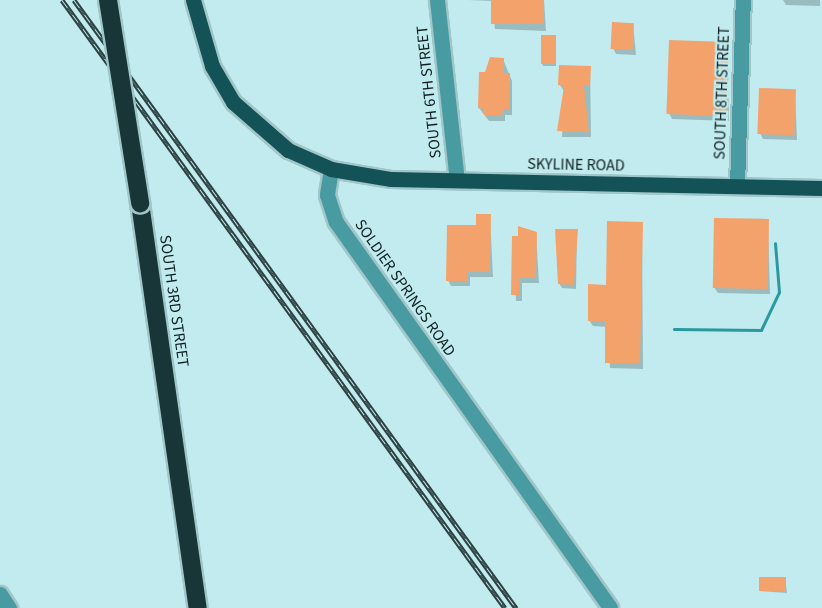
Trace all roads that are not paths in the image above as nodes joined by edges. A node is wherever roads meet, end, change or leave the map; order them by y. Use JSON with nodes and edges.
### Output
{"nodes":[{"id":1,"x":108,"y":0,"type":"edge"},
{"id":2,"x":194,"y":0,"type":"edge"},
{"id":3,"x":437,"y":0,"type":"edge"},
{"id":4,"x":742,"y":0,"type":"edge"},
{"id":5,"x":331,"y":169,"type":"junction"},
{"id":6,"x":457,"y":180,"type":"junction"},
{"id":7,"x":737,"y":186,"type":"junction"},
{"id":8,"x":822,"y":188,"type":"edge"},
{"id":9,"x":0,"y":594,"type":"edge"},
{"id":10,"x":9,"y":608,"type":"edge"},
{"id":11,"x":198,"y":608,"type":"edge"},
{"id":12,"x":610,"y":608,"type":"edge"}],
"edges":[{"from":1,"to":11,"type":"highway","name":"SOUTH 3RD STREET","bridge":true},
{"from":2,"to":5,"type":"main road"},
{"from":3,"to":6,"type":"street","name":"SOUTH 6TH STREET"},
{"from":4,"to":7,"type":"street","name":"SOUTH 8TH STREET"},
{"from":5,"to":6,"type":"main road","name":"SKYLINE ROAD"},
{"from":5,"to":12,"type":"street","name":"SOLDIER SPRINGS ROAD"},
{"from":6,"to":7,"type":"main road","name":"SKYLINE ROAD"},
{"from":7,"to":8,"type":"main road","name":"SKYLINE ROAD"},
{"from":9,"to":10,"type":"street"}]}
